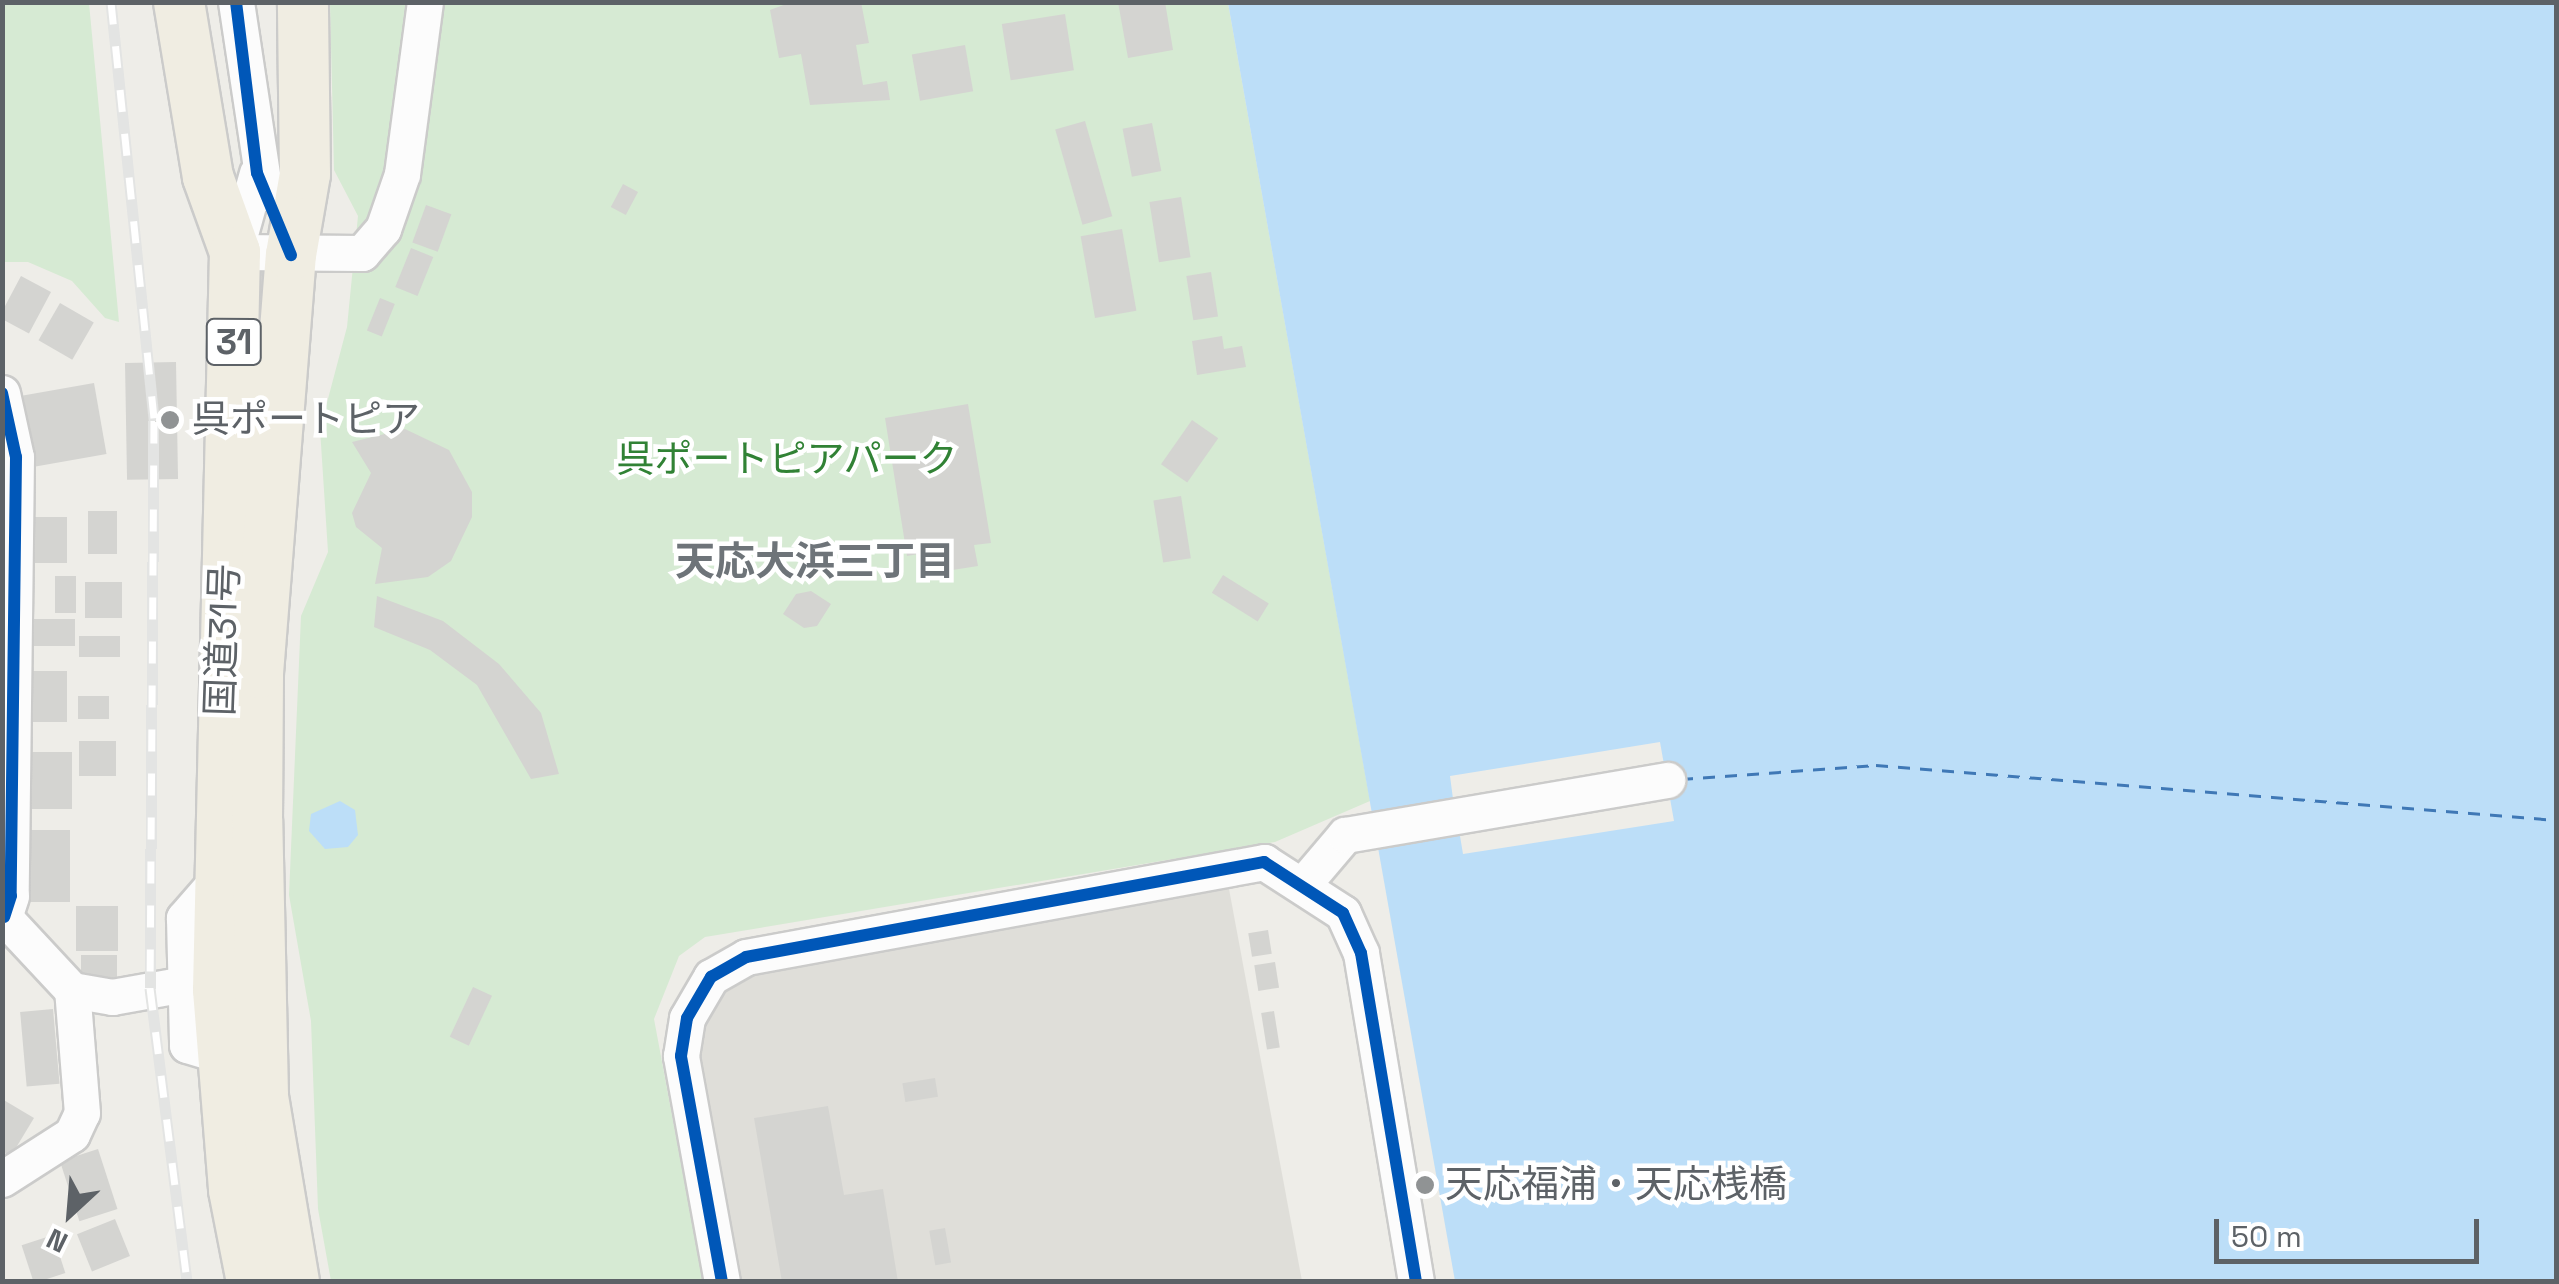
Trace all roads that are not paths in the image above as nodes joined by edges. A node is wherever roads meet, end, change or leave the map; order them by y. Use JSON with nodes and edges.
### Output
{"nodes":[{"id":1,"x":179,"y":2,"type":"edge"},
{"id":2,"x":236,"y":2,"type":"edge"},
{"id":3,"x":302,"y":2,"type":"edge"},
{"id":4,"x":425,"y":2,"type":"edge"},
{"id":5,"x":257,"y":173,"type":"junction"},
{"id":6,"x":235,"y":252,"type":"junction"},
{"id":7,"x":291,"y":255,"type":"junction"},
{"id":8,"x":2,"y":393,"type":"edge"},
{"id":9,"x":1667,"y":780,"type":"dead end"},
{"id":10,"x":218,"y":879,"type":"junction"},
{"id":11,"x":1305,"y":882,"type":"junction"},
{"id":12,"x":3,"y":916,"type":"edge"},
{"id":13,"x":185,"y":984,"type":"junction"},
{"id":14,"x":72,"y":990,"type":"junction"},
{"id":15,"x":223,"y":1056,"type":"junction"},
{"id":16,"x":2,"y":1179,"type":"edge"},
{"id":17,"x":252,"y":1282,"type":"edge"},
{"id":18,"x":294,"y":1282,"type":"edge"},
{"id":19,"x":722,"y":1282,"type":"edge"},
{"id":20,"x":1416,"y":1282,"type":"edge"}],
"edges":[{"from":1,"to":6,"type":"highway","name":"国道31号","number":"31"},
{"from":2,"to":5,"type":"street"},
{"from":3,"to":7,"type":"highway","name":"国道31号","number":"31"},
{"from":4,"to":7,"type":"street"},
{"from":5,"to":6,"type":"street"},
{"from":5,"to":7,"type":"street"},
{"from":6,"to":7,"type":"street"},
{"from":6,"to":10,"type":"highway","name":"国道31号","number":"31"},
{"from":7,"to":18,"type":"highway","name":"国道31号","number":"31"},
{"from":8,"to":12,"type":"street"},
{"from":9,"to":11,"type":"street"},
{"from":10,"to":13,"type":"street"},
{"from":10,"to":15,"type":"highway","name":"国道31号","number":"31"},
{"from":11,"to":19,"type":"street"},
{"from":11,"to":20,"type":"street"},
{"from":12,"to":14,"type":"street"},
{"from":13,"to":14,"type":"street"},
{"from":13,"to":15,"type":"street"},
{"from":14,"to":16,"type":"street"},
{"from":15,"to":17,"type":"highway","name":"国道31号","number":"31"}]}
